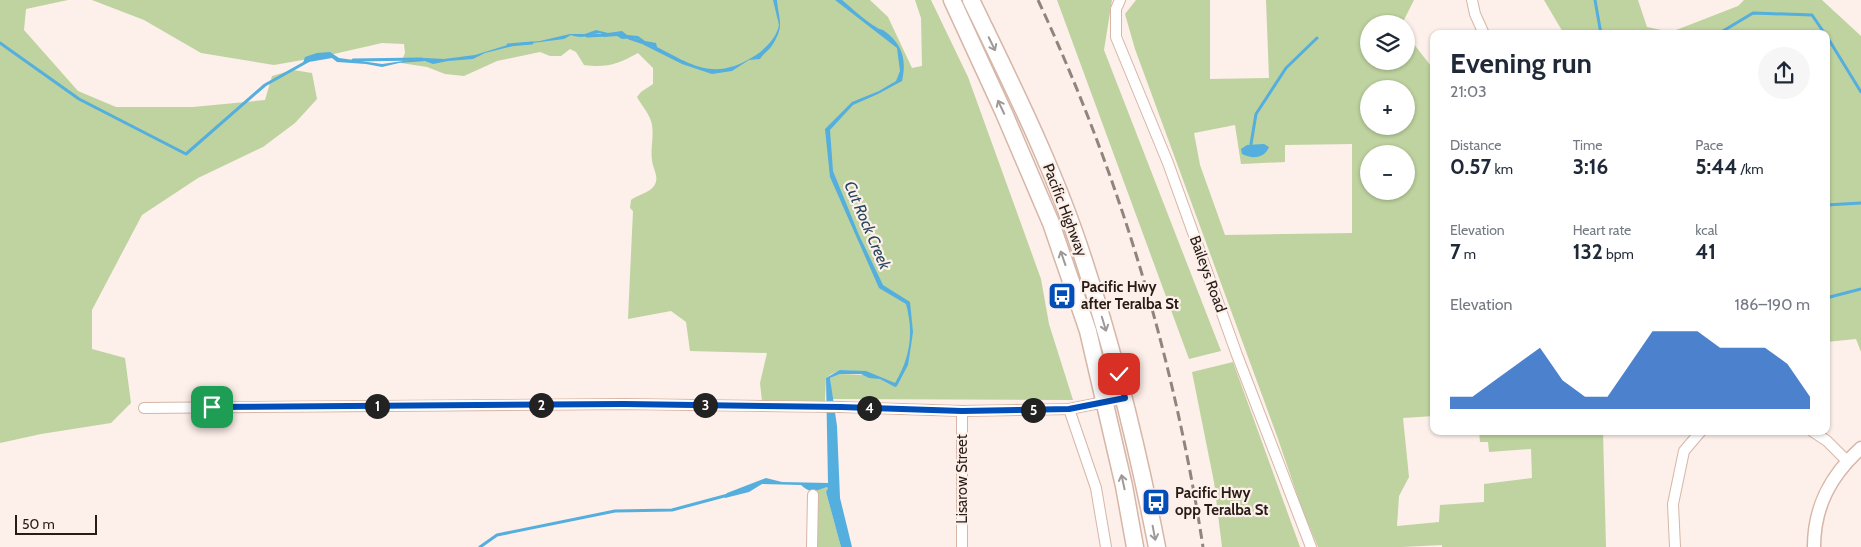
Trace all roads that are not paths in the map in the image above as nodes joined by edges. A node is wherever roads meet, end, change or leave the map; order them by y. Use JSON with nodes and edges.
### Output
{"nodes":[{"id":1,"x":952,"y":0,"type":"edge"},
{"id":2,"x":971,"y":0,"type":"edge"},
{"id":3,"x":1120,"y":0,"type":"edge"},
{"id":4,"x":1472,"y":0,"type":"edge"},
{"id":5,"x":1482,"y":30,"type":"edge"},
{"id":6,"x":1125,"y":398,"type":"junction"},
{"id":7,"x":1105,"y":401,"type":"junction"},
{"id":8,"x":144,"y":408,"type":"dead end"},
{"id":9,"x":1069,"y":409,"type":"junction"},
{"id":10,"x":962,"y":411,"type":"junction"},
{"id":11,"x":1698,"y":435,"type":"edge"},
{"id":12,"x":1818,"y":435,"type":"edge"},
{"id":13,"x":1861,"y":448,"type":"edge"},
{"id":14,"x":1847,"y":461,"type":"junction"},
{"id":15,"x":813,"y":495,"type":"dead end"},
{"id":16,"x":812,"y":547,"type":"edge"},
{"id":17,"x":962,"y":547,"type":"edge"},
{"id":18,"x":1106,"y":547,"type":"edge"},
{"id":19,"x":1135,"y":547,"type":"edge"},
{"id":20,"x":1157,"y":547,"type":"edge"},
{"id":21,"x":1311,"y":547,"type":"edge"},
{"id":22,"x":1675,"y":547,"type":"edge"},
{"id":23,"x":1814,"y":547,"type":"edge"}],
"edges":[{"from":7,"to":1,"type":"main road","name":"Pacific Highway","one_way":true},
{"from":2,"to":6,"type":"main road","name":"Pacific Highway","one_way":true},
{"from":3,"to":21,"type":"street","name":"Baileys Road"},
{"from":4,"to":5,"type":"street"},
{"from":6,"to":7,"type":"street"},
{"from":6,"to":20,"type":"main road","name":"Pacific Highway","one_way":true},
{"from":7,"to":9,"type":"street"},
{"from":19,"to":7,"type":"main road","name":"Pacific Highway","one_way":true},
{"from":8,"to":10,"type":"street"},
{"from":9,"to":10,"type":"street"},
{"from":9,"to":18,"type":"street"},
{"from":10,"to":17,"type":"street","name":"Lisarow Street"},
{"from":11,"to":22,"type":"street"},
{"from":12,"to":14,"type":"street"},
{"from":13,"to":14,"type":"street"},
{"from":14,"to":23,"type":"street"},
{"from":15,"to":16,"type":"street"}]}
